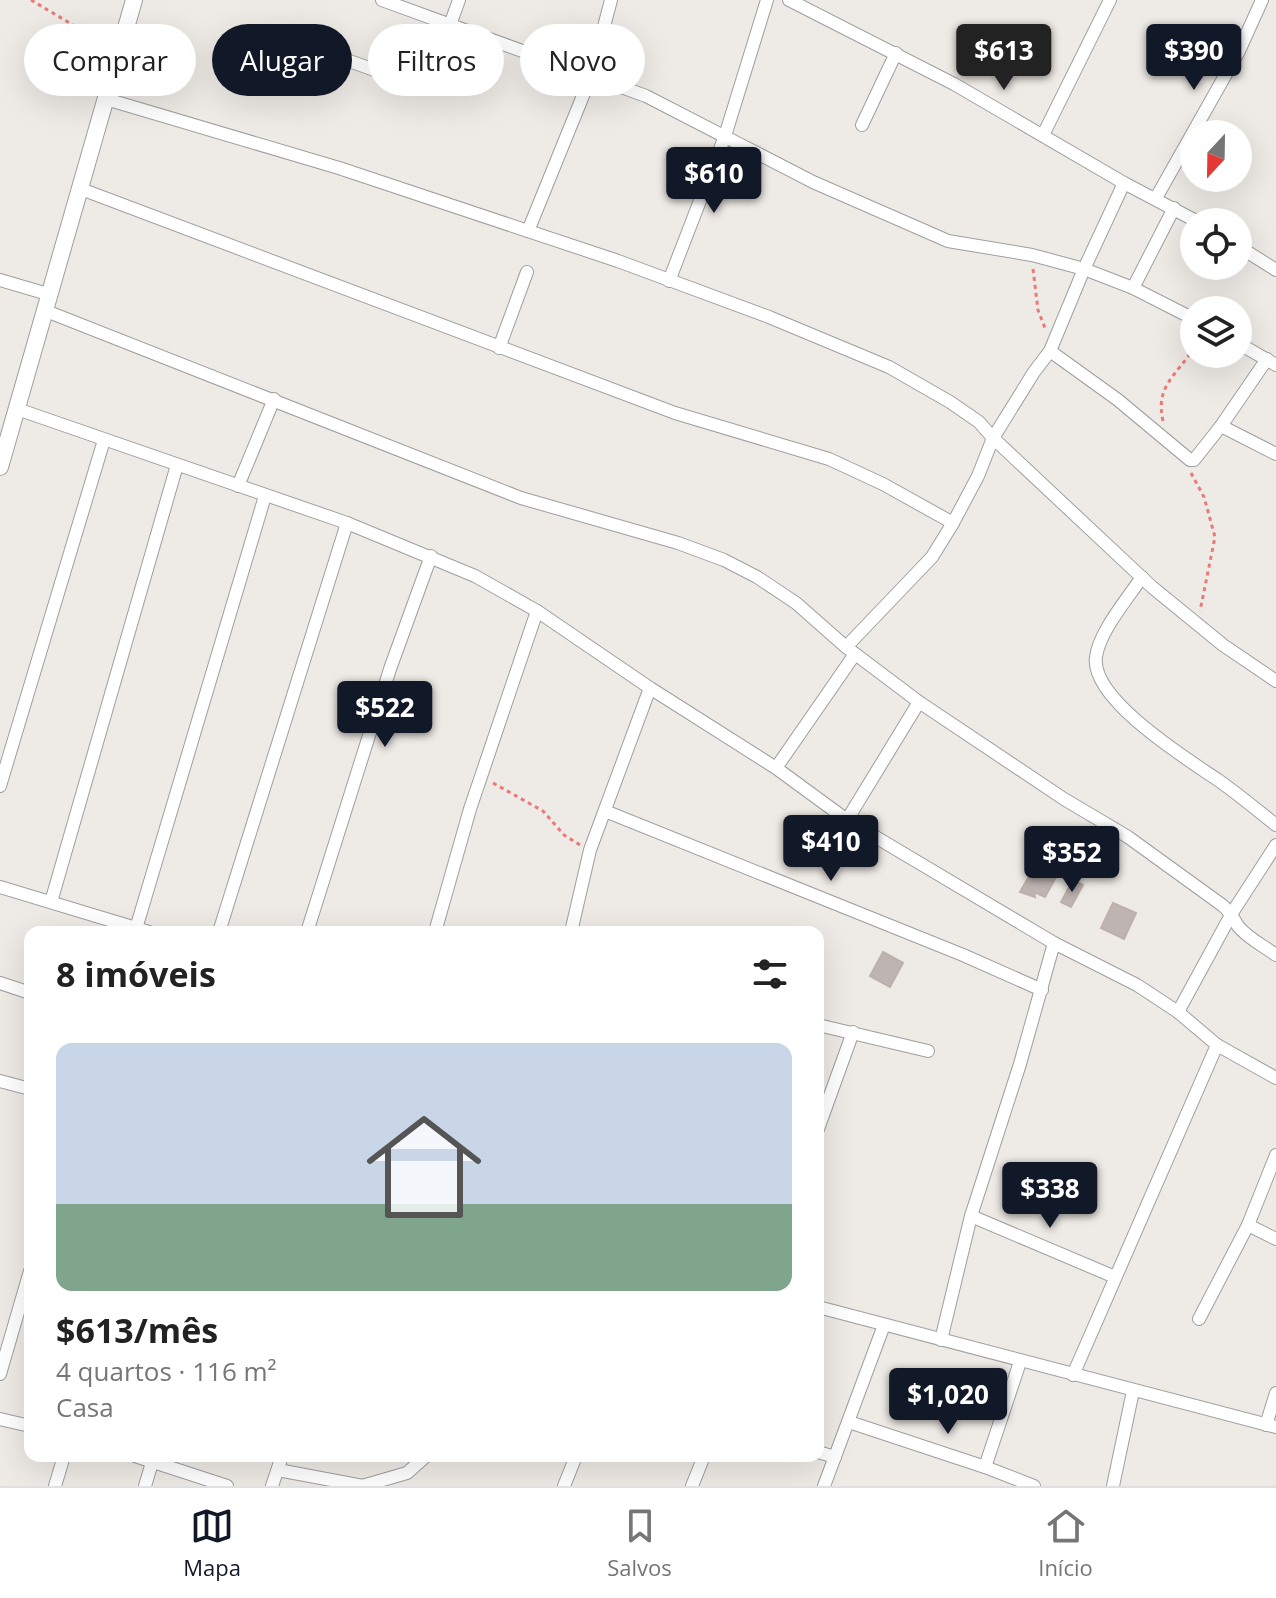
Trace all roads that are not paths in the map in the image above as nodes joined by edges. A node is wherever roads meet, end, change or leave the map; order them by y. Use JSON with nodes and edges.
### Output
{"nodes":[{"id":1,"x":134,"y":0,"type":"edge"},
{"id":2,"x":382,"y":0,"type":"edge"},
{"id":3,"x":459,"y":0,"type":"edge"},
{"id":4,"x":611,"y":0,"type":"edge"},
{"id":5,"x":767,"y":0,"type":"edge"},
{"id":6,"x":789,"y":0,"type":"edge"},
{"id":7,"x":1110,"y":0,"type":"edge"},
{"id":8,"x":1262,"y":0,"type":"edge"},
{"id":9,"x":446,"y":24,"type":"edge"},
{"id":10,"x":452,"y":24,"type":"edge"},
{"id":11,"x":605,"y":24,"type":"edge"},
{"id":12,"x":896,"y":53,"type":"junction"},
{"id":13,"x":583,"y":96,"type":"edge"},
{"id":14,"x":643,"y":96,"type":"edge"},
{"id":15,"x":106,"y":99,"type":"junction"},
{"id":16,"x":862,"y":125,"type":"dead end"},
{"id":17,"x":1043,"y":135,"type":"junction"},
{"id":18,"x":725,"y":136,"type":"junction"},
{"id":19,"x":1124,"y":183,"type":"junction"},
{"id":20,"x":81,"y":189,"type":"junction"},
{"id":21,"x":1156,"y":198,"type":"junction"},
{"id":22,"x":1174,"y":208,"type":"junction"},
{"id":23,"x":1180,"y":212,"type":"edge"},
{"id":24,"x":528,"y":231,"type":"junction"},
{"id":25,"x":1252,"y":255,"type":"edge"},
{"id":26,"x":1084,"y":269,"type":"junction"},
{"id":27,"x":1276,"y":270,"type":"edge"},
{"id":28,"x":527,"y":272,"type":"dead end"},
{"id":29,"x":0,"y":280,"type":"edge"},
{"id":30,"x":669,"y":281,"type":"junction"},
{"id":31,"x":1133,"y":288,"type":"junction"},
{"id":32,"x":49,"y":303,"type":"junction"},
{"id":33,"x":1180,"y":312,"type":"edge"},
{"id":34,"x":499,"y":348,"type":"junction"},
{"id":35,"x":1050,"y":351,"type":"junction"},
{"id":36,"x":1252,"y":351,"type":"edge"},
{"id":37,"x":1272,"y":362,"type":"edge"},
{"id":38,"x":274,"y":399,"type":"junction"},
{"id":39,"x":17,"y":409,"type":"junction"},
{"id":40,"x":1221,"y":426,"type":"junction"},
{"id":41,"x":993,"y":438,"type":"junction"},
{"id":42,"x":104,"y":440,"type":"junction"},
{"id":43,"x":1276,"y":454,"type":"edge"},
{"id":44,"x":177,"y":465,"type":"junction"},
{"id":45,"x":0,"y":467,"type":"edge"},
{"id":46,"x":238,"y":486,"type":"junction"},
{"id":47,"x":265,"y":496,"type":"junction"},
{"id":48,"x":347,"y":523,"type":"junction"},
{"id":49,"x":953,"y":523,"type":"junction"},
{"id":50,"x":431,"y":556,"type":"junction"},
{"id":51,"x":1142,"y":577,"type":"junction"},
{"id":52,"x":537,"y":611,"type":"junction"},
{"id":53,"x":850,"y":650,"type":"junction"},
{"id":54,"x":1276,"y":681,"type":"edge"},
{"id":55,"x":650,"y":688,"type":"junction"},
{"id":56,"x":919,"y":702,"type":"junction"},
{"id":57,"x":776,"y":768,"type":"junction"},
{"id":58,"x":0,"y":786,"type":"edge"},
{"id":59,"x":605,"y":811,"type":"junction"},
{"id":60,"x":847,"y":820,"type":"junction"},
{"id":61,"x":1276,"y":825,"type":"edge"},
{"id":62,"x":1276,"y":845,"type":"edge"},
{"id":63,"x":0,"y":887,"type":"edge"},
{"id":64,"x":51,"y":902,"type":"junction"},
{"id":65,"x":1232,"y":913,"type":"junction"},
{"id":66,"x":127,"y":926,"type":"edge"},
{"id":67,"x":141,"y":926,"type":"edge"},
{"id":68,"x":221,"y":926,"type":"edge"},
{"id":69,"x":309,"y":926,"type":"edge"},
{"id":70,"x":437,"y":926,"type":"edge"},
{"id":71,"x":572,"y":926,"type":"edge"},
{"id":72,"x":1054,"y":943,"type":"junction"},
{"id":73,"x":1276,"y":955,"type":"edge"},
{"id":74,"x":0,"y":983,"type":"edge"},
{"id":75,"x":1042,"y":990,"type":"junction"},
{"id":76,"x":24,"y":991,"type":"edge"},
{"id":77,"x":1178,"y":1012,"type":"junction"},
{"id":78,"x":824,"y":1026,"type":"edge"},
{"id":79,"x":853,"y":1032,"type":"junction"},
{"id":80,"x":1217,"y":1045,"type":"junction"},
{"id":81,"x":928,"y":1051,"type":"dead end"},
{"id":82,"x":1276,"y":1078,"type":"edge"},
{"id":83,"x":0,"y":1081,"type":"edge"},
{"id":84,"x":24,"y":1087,"type":"edge"},
{"id":85,"x":824,"y":1110,"type":"edge"},
{"id":86,"x":1276,"y":1155,"type":"edge"},
{"id":87,"x":971,"y":1216,"type":"junction"},
{"id":88,"x":1248,"y":1225,"type":"junction"},
{"id":89,"x":1276,"y":1239,"type":"edge"},
{"id":90,"x":1115,"y":1277,"type":"junction"},
{"id":91,"x":24,"y":1292,"type":"edge"},
{"id":92,"x":824,"y":1309,"type":"edge"},
{"id":93,"x":1199,"y":1319,"type":"dead end"},
{"id":94,"x":884,"y":1325,"type":"junction"},
{"id":95,"x":941,"y":1340,"type":"junction"},
{"id":96,"x":1020,"y":1362,"type":"junction"},
{"id":97,"x":0,"y":1374,"type":"edge"},
{"id":98,"x":1073,"y":1375,"type":"junction"},
{"id":99,"x":1133,"y":1391,"type":"junction"},
{"id":100,"x":1276,"y":1393,"type":"edge"},
{"id":101,"x":0,"y":1419,"type":"edge"},
{"id":102,"x":849,"y":1422,"type":"junction"},
{"id":103,"x":24,"y":1425,"type":"edge"},
{"id":104,"x":1271,"y":1426,"type":"edge"},
{"id":105,"x":824,"y":1454,"type":"edge"},
{"id":106,"x":835,"y":1457,"type":"junction"},
{"id":107,"x":62,"y":1462,"type":"edge"},
{"id":108,"x":152,"y":1462,"type":"edge"},
{"id":109,"x":161,"y":1462,"type":"edge"},
{"id":110,"x":280,"y":1462,"type":"edge"},
{"id":111,"x":419,"y":1462,"type":"edge"},
{"id":112,"x":574,"y":1462,"type":"edge"},
{"id":113,"x":702,"y":1462,"type":"edge"},
{"id":114,"x":985,"y":1467,"type":"junction"},
{"id":115,"x":278,"y":1470,"type":"junction"},
{"id":116,"x":1115,"y":1485,"type":"edge"},
{"id":117,"x":55,"y":1486,"type":"edge"},
{"id":118,"x":145,"y":1486,"type":"edge"},
{"id":119,"x":227,"y":1486,"type":"edge"},
{"id":120,"x":272,"y":1486,"type":"edge"},
{"id":121,"x":363,"y":1486,"type":"edge"},
{"id":122,"x":564,"y":1486,"type":"edge"},
{"id":123,"x":692,"y":1486,"type":"edge"},
{"id":124,"x":824,"y":1486,"type":"edge"},
{"id":125,"x":1034,"y":1486,"type":"edge"}],
"edges":[{"from":1,"to":15,"type":"street"},
{"from":2,"to":9,"type":"street"},
{"from":3,"to":10,"type":"street"},
{"from":4,"to":11,"type":"street"},
{"from":5,"to":18,"type":"street"},
{"from":6,"to":12,"type":"street"},
{"from":7,"to":17,"type":"street"},
{"from":8,"to":21,"type":"street"},
{"from":12,"to":16,"type":"street"},
{"from":12,"to":17,"type":"street"},
{"from":13,"to":24,"type":"street"},
{"from":14,"to":18,"type":"street"},
{"from":15,"to":20,"type":"street"},
{"from":15,"to":24,"type":"street"},
{"from":17,"to":19,"type":"street"},
{"from":18,"to":26,"type":"street"},
{"from":18,"to":30,"type":"street"},
{"from":19,"to":21,"type":"street"},
{"from":19,"to":26,"type":"street"},
{"from":20,"to":32,"type":"street"},
{"from":20,"to":34,"type":"street"},
{"from":21,"to":22,"type":"street"},
{"from":22,"to":23,"type":"street"},
{"from":22,"to":31,"type":"street"},
{"from":24,"to":30,"type":"street"},
{"from":25,"to":27,"type":"street"},
{"from":26,"to":31,"type":"street"},
{"from":26,"to":35,"type":"street"},
{"from":28,"to":34,"type":"street"},
{"from":29,"to":32,"type":"street"},
{"from":30,"to":41,"type":"street"},
{"from":31,"to":33,"type":"street"},
{"from":32,"to":38,"type":"street"},
{"from":32,"to":39,"type":"street"},
{"from":34,"to":49,"type":"street"},
{"from":35,"to":40,"type":"street"},
{"from":35,"to":41,"type":"street"},
{"from":36,"to":37,"type":"street"},
{"from":37,"to":40,"type":"street"},
{"from":38,"to":46,"type":"street"},
{"from":38,"to":53,"type":"street"},
{"from":39,"to":42,"type":"street"},
{"from":39,"to":45,"type":"street"},
{"from":40,"to":43,"type":"street"},
{"from":41,"to":49,"type":"street"},
{"from":41,"to":51,"type":"street"},
{"from":42,"to":44,"type":"street"},
{"from":42,"to":58,"type":"street"},
{"from":44,"to":46,"type":"street"},
{"from":44,"to":64,"type":"street"},
{"from":46,"to":47,"type":"street"},
{"from":47,"to":48,"type":"street"},
{"from":47,"to":67,"type":"street"},
{"from":48,"to":50,"type":"street"},
{"from":48,"to":68,"type":"street"},
{"from":49,"to":53,"type":"street"},
{"from":50,"to":52,"type":"street"},
{"from":50,"to":69,"type":"street"},
{"from":51,"to":54,"type":"street"},
{"from":51,"to":61,"type":"street"},
{"from":52,"to":55,"type":"street"},
{"from":52,"to":70,"type":"street"},
{"from":53,"to":56,"type":"street"},
{"from":53,"to":57,"type":"street"},
{"from":55,"to":57,"type":"street"},
{"from":55,"to":59,"type":"street"},
{"from":56,"to":60,"type":"street"},
{"from":56,"to":65,"type":"street"},
{"from":57,"to":60,"type":"street"},
{"from":59,"to":71,"type":"street"},
{"from":59,"to":75,"type":"street"},
{"from":60,"to":72,"type":"street"},
{"from":62,"to":65,"type":"street"},
{"from":63,"to":64,"type":"street"},
{"from":64,"to":66,"type":"street"},
{"from":65,"to":73,"type":"street"},
{"from":65,"to":77,"type":"street"},
{"from":72,"to":75,"type":"street"},
{"from":72,"to":77,"type":"street"},
{"from":74,"to":76,"type":"street"},
{"from":75,"to":87,"type":"street"},
{"from":77,"to":80,"type":"street"},
{"from":78,"to":79,"type":"street"},
{"from":79,"to":81,"type":"street"},
{"from":79,"to":85,"type":"street"},
{"from":80,"to":82,"type":"street"},
{"from":80,"to":90,"type":"street"},
{"from":83,"to":84,"type":"street"},
{"from":86,"to":88,"type":"street"},
{"from":87,"to":90,"type":"street"},
{"from":87,"to":95,"type":"street"},
{"from":88,"to":89,"type":"street"},
{"from":88,"to":93,"type":"street"},
{"from":90,"to":98,"type":"street"},
{"from":91,"to":97,"type":"street"},
{"from":92,"to":94,"type":"street"},
{"from":94,"to":95,"type":"street"},
{"from":94,"to":102,"type":"street"},
{"from":95,"to":96,"type":"street"},
{"from":96,"to":98,"type":"street"},
{"from":96,"to":114,"type":"street"},
{"from":98,"to":99,"type":"street"},
{"from":99,"to":104,"type":"street"},
{"from":99,"to":116,"type":"street"},
{"from":100,"to":104,"type":"street"},
{"from":101,"to":103,"type":"street"},
{"from":102,"to":106,"type":"street"},
{"from":102,"to":114,"type":"street"},
{"from":105,"to":106,"type":"street"},
{"from":106,"to":124,"type":"street"},
{"from":107,"to":117,"type":"street"},
{"from":108,"to":118,"type":"street"},
{"from":109,"to":119,"type":"street"},
{"from":110,"to":115,"type":"street"},
{"from":111,"to":121,"type":"street"},
{"from":112,"to":122,"type":"street"},
{"from":113,"to":123,"type":"street"},
{"from":114,"to":125,"type":"street"},
{"from":115,"to":120,"type":"street"},
{"from":115,"to":121,"type":"street"}]}
